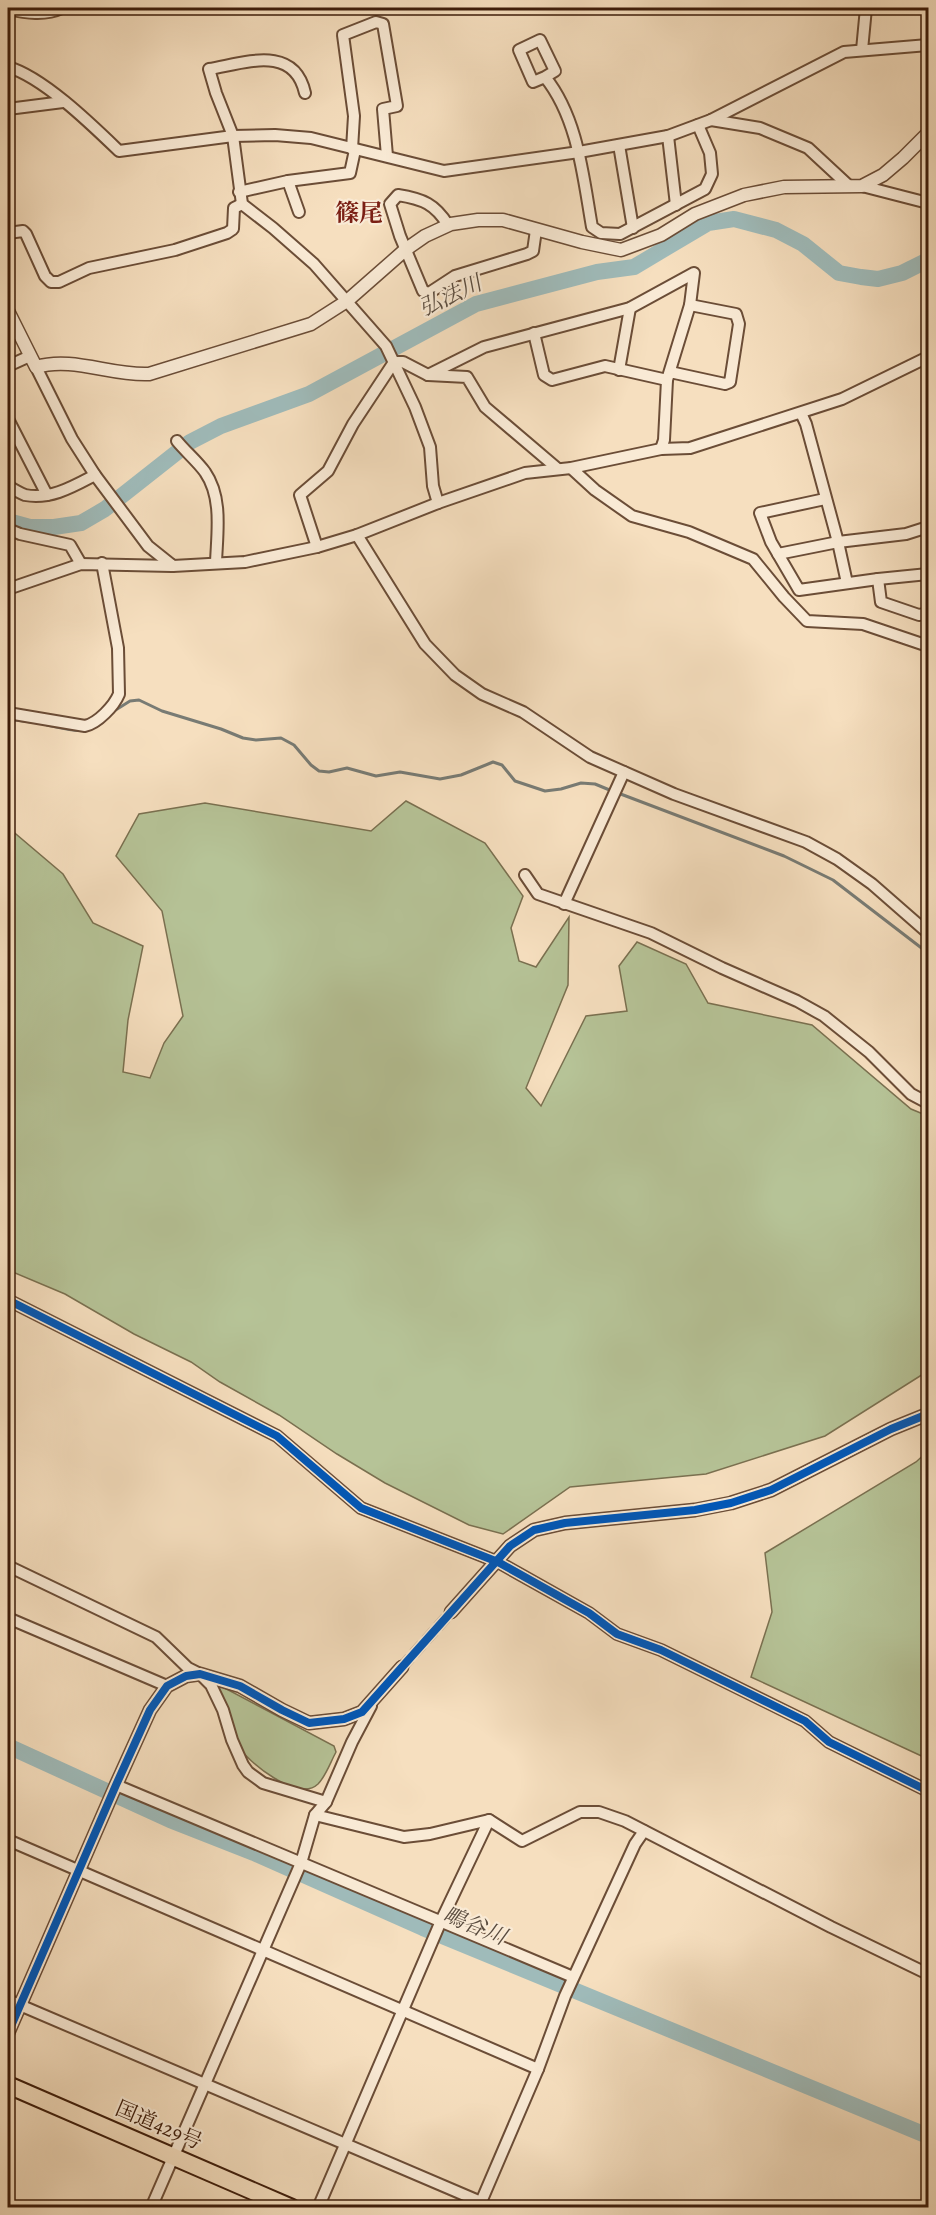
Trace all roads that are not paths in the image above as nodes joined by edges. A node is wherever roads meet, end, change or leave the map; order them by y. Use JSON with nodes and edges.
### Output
{"nodes":[{"id":1,"x":62,"y":8,"type":"edge"},
{"id":2,"x":866,"y":8,"type":"edge"},
{"id":3,"x":8,"y":9,"type":"edge"},
{"id":4,"x":928,"y":45,"type":"edge"},
{"id":5,"x":862,"y":50,"type":"junction"},
{"id":6,"x":8,"y":67,"type":"edge"},
{"id":7,"x":545,"y":77,"type":"dead end"},
{"id":8,"x":305,"y":93,"type":"dead end"},
{"id":9,"x":63,"y":102,"type":"junction"},
{"id":10,"x":8,"y":109,"type":"edge"},
{"id":11,"x":711,"y":120,"type":"junction"},
{"id":12,"x":698,"y":125,"type":"junction"},
{"id":13,"x":928,"y":133,"type":"edge"},
{"id":14,"x":233,"y":136,"type":"junction"},
{"id":15,"x":668,"y":136,"type":"junction"},
{"id":16,"x":619,"y":145,"type":"junction"},
{"id":17,"x":353,"y":150,"type":"junction"},
{"id":18,"x":579,"y":152,"type":"junction"},
{"id":19,"x":387,"y":156,"type":"junction"},
{"id":20,"x":288,"y":181,"type":"junction"},
{"id":21,"x":856,"y":186,"type":"junction"},
{"id":22,"x":239,"y":192,"type":"junction"},
{"id":23,"x":928,"y":203,"type":"edge"},
{"id":24,"x":242,"y":204,"type":"junction"},
{"id":25,"x":676,"y":205,"type":"junction"},
{"id":26,"x":299,"y":213,"type":"dead end"},
{"id":27,"x":448,"y":225,"type":"junction"},
{"id":28,"x":633,"y":228,"type":"junction"},
{"id":29,"x":536,"y":230,"type":"junction"},
{"id":30,"x":8,"y":233,"type":"edge"},
{"id":31,"x":405,"y":250,"type":"junction"},
{"id":32,"x":347,"y":301,"type":"junction"},
{"id":33,"x":690,"y":305,"type":"junction"},
{"id":34,"x":630,"y":308,"type":"junction"},
{"id":35,"x":8,"y":311,"type":"edge"},
{"id":36,"x":534,"y":333,"type":"junction"},
{"id":37,"x":928,"y":357,"type":"edge"},
{"id":38,"x":393,"y":360,"type":"junction"},
{"id":39,"x":33,"y":361,"type":"junction"},
{"id":40,"x":8,"y":366,"type":"edge"},
{"id":41,"x":619,"y":370,"type":"junction"},
{"id":42,"x":428,"y":375,"type":"junction"},
{"id":43,"x":668,"y":376,"type":"junction"},
{"id":44,"x":801,"y":413,"type":"junction"},
{"id":45,"x":8,"y":419,"type":"edge"},
{"id":46,"x":177,"y":441,"type":"dead end"},
{"id":47,"x":661,"y":450,"type":"junction"},
{"id":48,"x":571,"y":468,"type":"junction"},
{"id":49,"x":558,"y":469,"type":"junction"},
{"id":50,"x":95,"y":475,"type":"junction"},
{"id":51,"x":8,"y":486,"type":"edge"},
{"id":52,"x":47,"y":495,"type":"junction"},
{"id":53,"x":825,"y":498,"type":"junction"},
{"id":54,"x":438,"y":503,"type":"junction"},
{"id":55,"x":928,"y":527,"type":"edge"},
{"id":56,"x":8,"y":529,"type":"edge"},
{"id":57,"x":357,"y":536,"type":"junction"},
{"id":58,"x":838,"y":542,"type":"junction"},
{"id":59,"x":317,"y":547,"type":"junction"},
{"id":60,"x":778,"y":554,"type":"junction"},
{"id":61,"x":102,"y":563,"type":"junction"},
{"id":62,"x":216,"y":563,"type":"junction"},
{"id":63,"x":81,"y":564,"type":"junction"},
{"id":64,"x":173,"y":566,"type":"junction"},
{"id":65,"x":928,"y":574,"type":"edge"},
{"id":66,"x":878,"y":579,"type":"junction"},
{"id":67,"x":847,"y":583,"type":"junction"},
{"id":68,"x":8,"y":589,"type":"edge"},
{"id":69,"x":928,"y":613,"type":"edge"},
{"id":70,"x":928,"y":646,"type":"edge"},
{"id":71,"x":8,"y":713,"type":"edge"},
{"id":72,"x":624,"y":772,"type":"junction"},
{"id":73,"x":525,"y":875,"type":"dead end"},
{"id":74,"x":564,"y":904,"type":"junction"},
{"id":75,"x":928,"y":933,"type":"edge"},
{"id":76,"x":928,"y":1103,"type":"edge"},
{"id":77,"x":8,"y":1300,"type":"edge"},
{"id":78,"x":928,"y":1414,"type":"edge"},
{"id":79,"x":498,"y":1562,"type":"junction"},
{"id":80,"x":8,"y":1566,"type":"edge"},
{"id":81,"x":451,"y":1612,"type":"tunnel mouth"},
{"id":82,"x":8,"y":1618,"type":"edge"},
{"id":83,"x":402,"y":1667,"type":"tunnel mouth"},
{"id":84,"x":200,"y":1674,"type":"junction"},
{"id":85,"x":167,"y":1686,"type":"junction"},
{"id":86,"x":376,"y":1698,"type":"junction"},
{"id":87,"x":116,"y":1785,"type":"junction"},
{"id":88,"x":928,"y":1791,"type":"edge"},
{"id":89,"x":326,"y":1802,"type":"junction"},
{"id":90,"x":315,"y":1815,"type":"junction"},
{"id":91,"x":489,"y":1820,"type":"junction"},
{"id":92,"x":644,"y":1831,"type":"junction"},
{"id":93,"x":8,"y":1840,"type":"edge"},
{"id":94,"x":301,"y":1863,"type":"junction"},
{"id":95,"x":79,"y":1872,"type":"junction"},
{"id":96,"x":441,"y":1921,"type":"junction"},
{"id":97,"x":262,"y":1950,"type":"junction"},
{"id":98,"x":928,"y":1974,"type":"edge"},
{"id":99,"x":573,"y":1977,"type":"junction"},
{"id":100,"x":8,"y":2000,"type":"edge"},
{"id":101,"x":20,"y":2005,"type":"junction"},
{"id":102,"x":402,"y":2010,"type":"junction"},
{"id":103,"x":8,"y":2033,"type":"edge"},
{"id":104,"x":538,"y":2069,"type":"junction"},
{"id":105,"x":204,"y":2084,"type":"junction"},
{"id":106,"x":8,"y":2085,"type":"edge"},
{"id":107,"x":344,"y":2145,"type":"junction"},
{"id":108,"x":172,"y":2157,"type":"junction"},
{"id":109,"x":481,"y":2205,"type":"edge"},
{"id":110,"x":151,"y":2208,"type":"edge"},
{"id":111,"x":292,"y":2208,"type":"edge"},
{"id":112,"x":318,"y":2208,"type":"edge"}],
"edges":[{"from":1,"to":3,"type":"street"},
{"from":2,"to":5,"type":"street"},
{"from":4,"to":5,"type":"street"},
{"from":5,"to":11,"type":"street"},
{"from":6,"to":9,"type":"street"},
{"from":7,"to":18,"type":"street"},
{"from":8,"to":14,"type":"street"},
{"from":9,"to":10,"type":"street"},
{"from":9,"to":14,"type":"street"},
{"from":11,"to":12,"type":"street"},
{"from":11,"to":21,"type":"street"},
{"from":12,"to":15,"type":"street"},
{"from":12,"to":25,"type":"street"},
{"from":13,"to":21,"type":"street"},
{"from":14,"to":17,"type":"street"},
{"from":14,"to":22,"type":"street"},
{"from":15,"to":16,"type":"street"},
{"from":15,"to":25,"type":"street"},
{"from":16,"to":18,"type":"street"},
{"from":16,"to":28,"type":"street"},
{"from":17,"to":19,"type":"street"},
{"from":17,"to":19,"type":"street"},
{"from":17,"to":20,"type":"street"},
{"from":18,"to":19,"type":"street"},
{"from":18,"to":28,"type":"street"},
{"from":20,"to":22,"type":"street"},
{"from":20,"to":26,"type":"street"},
{"from":21,"to":23,"type":"street"},
{"from":21,"to":29,"type":"street"},
{"from":22,"to":24,"type":"street"},
{"from":24,"to":30,"type":"street"},
{"from":24,"to":32,"type":"street"},
{"from":25,"to":28,"type":"street"},
{"from":27,"to":29,"type":"street"},
{"from":27,"to":31,"type":"street"},
{"from":27,"to":31,"type":"street"},
{"from":29,"to":31,"type":"street"},
{"from":31,"to":32,"type":"street"},
{"from":32,"to":38,"type":"street"},
{"from":32,"to":39,"type":"street"},
{"from":33,"to":34,"type":"street"},
{"from":33,"to":43,"type":"street"},
{"from":33,"to":43,"type":"street"},
{"from":34,"to":36,"type":"street"},
{"from":34,"to":41,"type":"street"},
{"from":35,"to":39,"type":"street"},
{"from":36,"to":41,"type":"street"},
{"from":36,"to":42,"type":"street"},
{"from":37,"to":44,"type":"street"},
{"from":38,"to":42,"type":"street"},
{"from":38,"to":54,"type":"street"},
{"from":38,"to":59,"type":"street"},
{"from":39,"to":40,"type":"street"},
{"from":39,"to":50,"type":"street"},
{"from":41,"to":43,"type":"street"},
{"from":42,"to":49,"type":"street"},
{"from":43,"to":47,"type":"street"},
{"from":44,"to":47,"type":"street"},
{"from":44,"to":53,"type":"street"},
{"from":45,"to":52,"type":"street"},
{"from":46,"to":62,"type":"street"},
{"from":47,"to":48,"type":"street"},
{"from":48,"to":49,"type":"street"},
{"from":48,"to":70,"type":"street"},
{"from":49,"to":54,"type":"street"},
{"from":50,"to":52,"type":"street"},
{"from":50,"to":64,"type":"street"},
{"from":51,"to":52,"type":"street"},
{"from":53,"to":58,"type":"street"},
{"from":53,"to":60,"type":"street"},
{"from":54,"to":57,"type":"street"},
{"from":55,"to":58,"type":"street"},
{"from":56,"to":63,"type":"street"},
{"from":57,"to":59,"type":"street"},
{"from":57,"to":72,"type":"street"},
{"from":58,"to":60,"type":"street"},
{"from":58,"to":67,"type":"street"},
{"from":59,"to":62,"type":"street"},
{"from":60,"to":67,"type":"street"},
{"from":61,"to":63,"type":"street"},
{"from":61,"to":64,"type":"street"},
{"from":61,"to":71,"type":"street"},
{"from":62,"to":64,"type":"street"},
{"from":63,"to":68,"type":"street"},
{"from":65,"to":66,"type":"street"},
{"from":66,"to":67,"type":"street"},
{"from":66,"to":69,"type":"street"},
{"from":72,"to":74,"type":"street"},
{"from":72,"to":75,"type":"street"},
{"from":73,"to":74,"type":"street"},
{"from":74,"to":76,"type":"street"},
{"from":77,"to":79,"type":"street"},
{"from":78,"to":79,"type":"street"},
{"from":79,"to":81,"type":"street"},
{"from":79,"to":88,"type":"street"},
{"from":80,"to":84,"type":"street"},
{"from":82,"to":85,"type":"street"},
{"from":83,"to":86,"type":"street"},
{"from":84,"to":85,"type":"street"},
{"from":84,"to":86,"type":"street"},
{"from":84,"to":89,"type":"street"},
{"from":85,"to":87,"type":"street"},
{"from":86,"to":89,"type":"street"},
{"from":87,"to":94,"type":"street"},
{"from":87,"to":95,"type":"street"},
{"from":89,"to":90,"type":"street"},
{"from":90,"to":91,"type":"street"},
{"from":90,"to":94,"type":"street"},
{"from":91,"to":92,"type":"street"},
{"from":91,"to":96,"type":"street"},
{"from":92,"to":98,"type":"street"},
{"from":92,"to":99,"type":"street"},
{"from":93,"to":95,"type":"street"},
{"from":94,"to":96,"type":"street"},
{"from":94,"to":97,"type":"street"},
{"from":95,"to":97,"type":"street"},
{"from":95,"to":101,"type":"street"},
{"from":96,"to":99,"type":"street"},
{"from":96,"to":102,"type":"street"},
{"from":97,"to":102,"type":"street"},
{"from":97,"to":105,"type":"street"},
{"from":99,"to":104,"type":"street"},
{"from":100,"to":101,"type":"street"},
{"from":101,"to":103,"type":"street"},
{"from":101,"to":105,"type":"street"},
{"from":102,"to":104,"type":"street"},
{"from":102,"to":107,"type":"street"},
{"from":104,"to":109,"type":"street"},
{"from":105,"to":107,"type":"street"},
{"from":105,"to":108,"type":"street"},
{"from":106,"to":108,"type":"highway","name":"国道429号"},
{"from":107,"to":109,"type":"street"},
{"from":107,"to":112,"type":"street"},
{"from":108,"to":110,"type":"street"},
{"from":108,"to":111,"type":"highway","name":"国道429号"}]}
